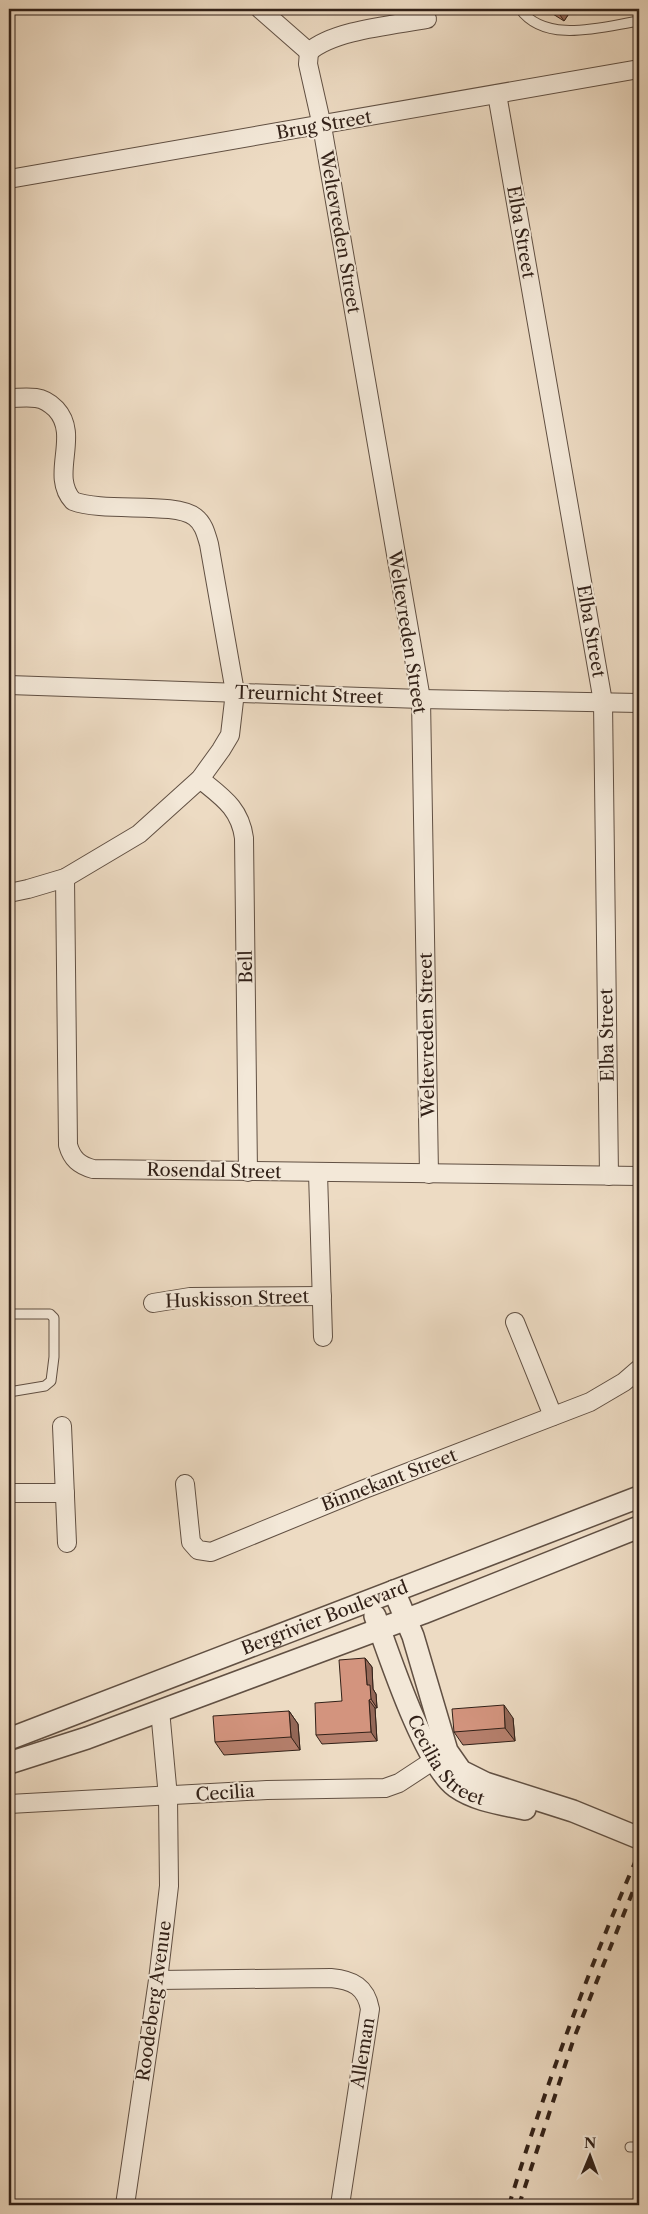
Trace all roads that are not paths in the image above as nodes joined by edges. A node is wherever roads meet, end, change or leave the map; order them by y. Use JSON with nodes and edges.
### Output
{"nodes":[{"id":1,"x":260,"y":9,"type":"edge"},
{"id":2,"x":520,"y":9,"type":"edge"},
{"id":3,"x":427,"y":20,"type":"dead end"},
{"id":4,"x":639,"y":21,"type":"edge"},
{"id":5,"x":309,"y":52,"type":"junction"},
{"id":6,"x":639,"y":68,"type":"edge"},
{"id":7,"x":497,"y":94,"type":"junction"},
{"id":8,"x":322,"y":126,"type":"junction"},
{"id":9,"x":9,"y":179,"type":"edge"},
{"id":10,"x":9,"y":398,"type":"edge"},
{"id":11,"x":9,"y":685,"type":"edge"},
{"id":12,"x":235,"y":692,"type":"junction"},
{"id":13,"x":421,"y":699,"type":"junction"},
{"id":14,"x":603,"y":702,"type":"junction"},
{"id":15,"x":639,"y":703,"type":"edge"},
{"id":16,"x":200,"y":779,"type":"junction"},
{"id":17,"x":65,"y":878,"type":"junction"},
{"id":18,"x":9,"y":893,"type":"edge"},
{"id":19,"x":248,"y":1172,"type":"junction"},
{"id":20,"x":318,"y":1173,"type":"junction"},
{"id":21,"x":429,"y":1174,"type":"junction"},
{"id":22,"x":609,"y":1176,"type":"junction"},
{"id":23,"x":639,"y":1176,"type":"edge"},
{"id":24,"x":322,"y":1296,"type":"junction"},
{"id":25,"x":153,"y":1303,"type":"dead end"},
{"id":26,"x":9,"y":1314,"type":"edge"},
{"id":27,"x":515,"y":1322,"type":"dead end"},
{"id":28,"x":323,"y":1337,"type":"dead end"},
{"id":29,"x":639,"y":1369,"type":"edge"},
{"id":30,"x":9,"y":1392,"type":"edge"},
{"id":31,"x":553,"y":1416,"type":"junction"},
{"id":32,"x":62,"y":1426,"type":"dead end"},
{"id":33,"x":185,"y":1484,"type":"dead end"},
{"id":34,"x":9,"y":1493,"type":"edge"},
{"id":35,"x":65,"y":1493,"type":"junction"},
{"id":36,"x":639,"y":1497,"type":"edge"},
{"id":37,"x":639,"y":1528,"type":"edge"},
{"id":38,"x":67,"y":1543,"type":"dead end"},
{"id":39,"x":394,"y":1591,"type":"junction"},
{"id":40,"x":369,"y":1601,"type":"junction"},
{"id":41,"x":406,"y":1619,"type":"junction"},
{"id":42,"x":380,"y":1629,"type":"junction"},
{"id":43,"x":160,"y":1710,"type":"junction"},
{"id":44,"x":9,"y":1739,"type":"edge"},
{"id":45,"x":434,"y":1760,"type":"junction"},
{"id":46,"x":9,"y":1763,"type":"edge"},
{"id":47,"x":168,"y":1797,"type":"junction"},
{"id":48,"x":9,"y":1804,"type":"edge"},
{"id":49,"x":611,"y":1826,"type":"junction"},
{"id":50,"x":639,"y":1838,"type":"edge"},
{"id":51,"x":158,"y":1980,"type":"junction"},
{"id":52,"x":125,"y":2205,"type":"edge"},
{"id":53,"x":340,"y":2205,"type":"edge"}],
"edges":[{"from":1,"to":5,"type":"street"},
{"from":2,"to":4,"type":"lane"},
{"from":3,"to":5,"type":"street"},
{"from":5,"to":8,"type":"street","name":"Weltevreden Street"},
{"from":6,"to":7,"type":"street","name":"Brug Street"},
{"from":7,"to":8,"type":"street","name":"Brug Street"},
{"from":7,"to":14,"type":"street","name":"Elba Street"},
{"from":8,"to":9,"type":"street","name":"Brug Street"},
{"from":8,"to":13,"type":"street","name":"Weltevreden Street"},
{"from":10,"to":12,"type":"street"},
{"from":11,"to":12,"type":"street","name":"Treurnicht Street"},
{"from":12,"to":13,"type":"street","name":"Treurnicht Street"},
{"from":12,"to":16,"type":"street"},
{"from":13,"to":14,"type":"street","name":"Treurnicht Street"},
{"from":13,"to":21,"type":"street","name":"Weltevreden Street"},
{"from":14,"to":15,"type":"street","name":"Treurnicht Street"},
{"from":14,"to":22,"type":"street","name":"Elba Street"},
{"from":16,"to":17,"type":"street"},
{"from":16,"to":19,"type":"street","name":"Bell"},
{"from":17,"to":18,"type":"street"},
{"from":17,"to":19,"type":"street","name":"Rosendal Street"},
{"from":19,"to":20,"type":"street","name":"Rosendal Street"},
{"from":20,"to":21,"type":"street","name":"Rosendal Street"},
{"from":20,"to":24,"type":"street"},
{"from":21,"to":22,"type":"street","name":"Rosendal Street"},
{"from":22,"to":23,"type":"street","name":"Rosendal Street"},
{"from":24,"to":25,"type":"street","name":"Huskisson Street"},
{"from":24,"to":28,"type":"street"},
{"from":26,"to":30,"type":"lane"},
{"from":27,"to":31,"type":"street"},
{"from":29,"to":31,"type":"street","name":"Binnekant Street"},
{"from":31,"to":33,"type":"street","name":"Binnekant Street"},
{"from":32,"to":35,"type":"street"},
{"from":34,"to":35,"type":"street"},
{"from":35,"to":38,"type":"street"},
{"from":36,"to":39,"type":"street","name":"Bergrivier Boulevard"},
{"from":37,"to":41,"type":"street","name":"Bergrivier Boulevard"},
{"from":39,"to":40,"type":"street","name":"Bergrivier Boulevard"},
{"from":39,"to":41,"type":"street","name":"Cecilia Street"},
{"from":40,"to":42,"type":"street","name":"Cecilia Street"},
{"from":40,"to":44,"type":"street","name":"Bergrivier Boulevard"},
{"from":41,"to":42,"type":"street","name":"Bergrivier Boulevard"},
{"from":41,"to":49,"type":"street","name":"Cecilia Street"},
{"from":42,"to":43,"type":"street","name":"Bergrivier Boulevard"},
{"from":42,"to":45,"type":"street","name":"Cecilia Street"},
{"from":43,"to":46,"type":"street","name":"Bergrivier Boulevard"},
{"from":43,"to":47,"type":"street","name":"Roodeberg Avenue"},
{"from":45,"to":47,"type":"street","name":"Cecilia"},
{"from":45,"to":49,"type":"street","name":"Cecilia Street"},
{"from":47,"to":48,"type":"street","name":"Cecilia"},
{"from":47,"to":51,"type":"street","name":"Roodeberg Avenue"},
{"from":49,"to":50,"type":"street","name":"Cecilia Street"},
{"from":51,"to":52,"type":"street","name":"Roodeberg Avenue"},
{"from":51,"to":53,"type":"street","name":"Alleman"}]}
